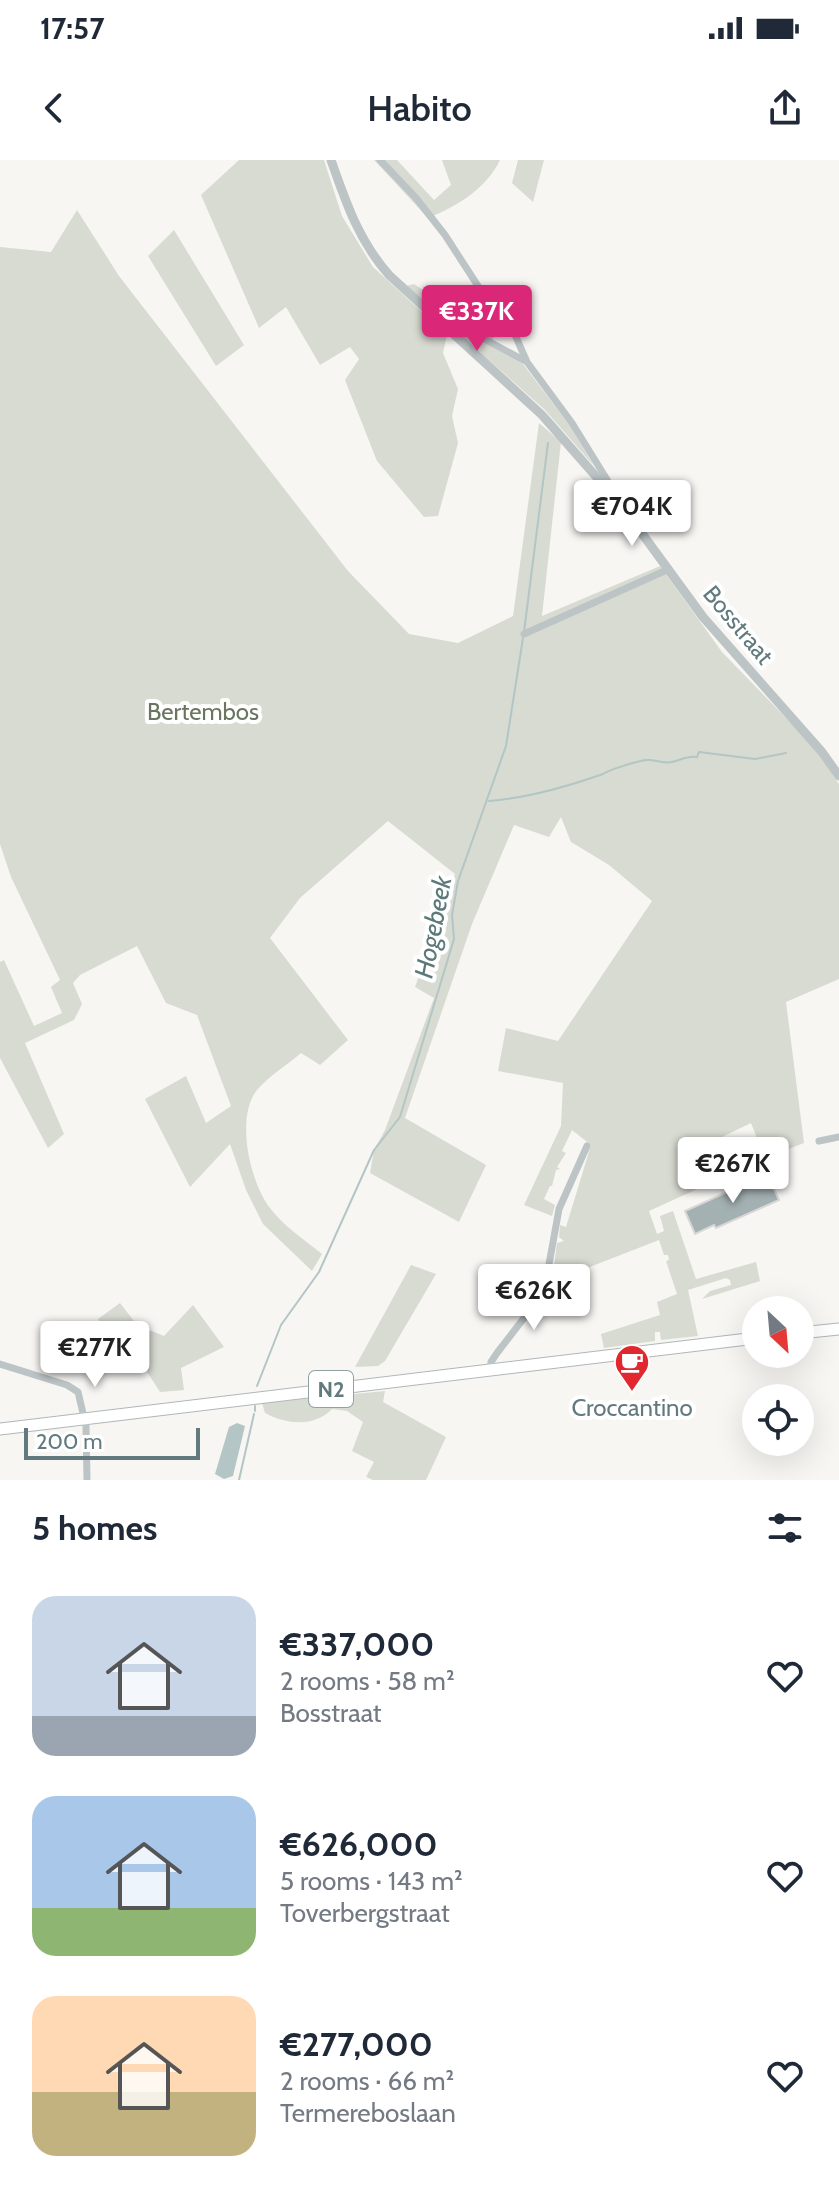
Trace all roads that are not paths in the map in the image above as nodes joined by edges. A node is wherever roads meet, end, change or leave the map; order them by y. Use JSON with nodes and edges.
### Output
{"nodes":[{"id":1,"x":331,"y":160,"type":"edge"},
{"id":2,"x":380,"y":160,"type":"edge"},
{"id":3,"x":436,"y":317,"type":"junction"},
{"id":4,"x":527,"y":362,"type":"junction"},
{"id":5,"x":622,"y":506,"type":"junction"},
{"id":6,"x":669,"y":569,"type":"junction"},
{"id":7,"x":524,"y":634,"type":"dead end"},
{"id":8,"x":839,"y":776,"type":"edge"},
{"id":9,"x":839,"y":1137,"type":"edge"},
{"id":10,"x":819,"y":1141,"type":"dead end"},
{"id":11,"x":587,"y":1146,"type":"dead end"},
{"id":12,"x":839,"y":1329,"type":"edge"},
{"id":13,"x":814,"y":1332,"type":"edge"},
{"id":14,"x":742,"y":1340,"type":"edge"},
{"id":15,"x":0,"y":1364,"type":"edge"},
{"id":16,"x":490,"y":1370,"type":"junction"},
{"id":17,"x":85,"y":1419,"type":"junction"},
{"id":18,"x":0,"y":1429,"type":"edge"},
{"id":19,"x":87,"y":1480,"type":"edge"}],
"edges":[{"from":1,"to":3,"type":"street","name":"Bosstraat"},
{"from":2,"to":4,"type":"street"},
{"from":3,"to":4,"type":"street"},
{"from":3,"to":5,"type":"street","name":"Bosstraat"},
{"from":4,"to":5,"type":"street"},
{"from":5,"to":6,"type":"street","name":"Bosstraat"},
{"from":6,"to":7,"type":"street"},
{"from":6,"to":8,"type":"street","name":"Bosstraat"},
{"from":9,"to":10,"type":"street"},
{"from":11,"to":16,"type":"street"},
{"from":12,"to":13,"type":"main road"},
{"from":14,"to":16,"type":"main road","number":"N2"},
{"from":15,"to":17,"type":"street"},
{"from":16,"to":17,"type":"main road","number":"N2"},
{"from":17,"to":18,"type":"main road","number":"N2"},
{"from":17,"to":19,"type":"street"}]}
